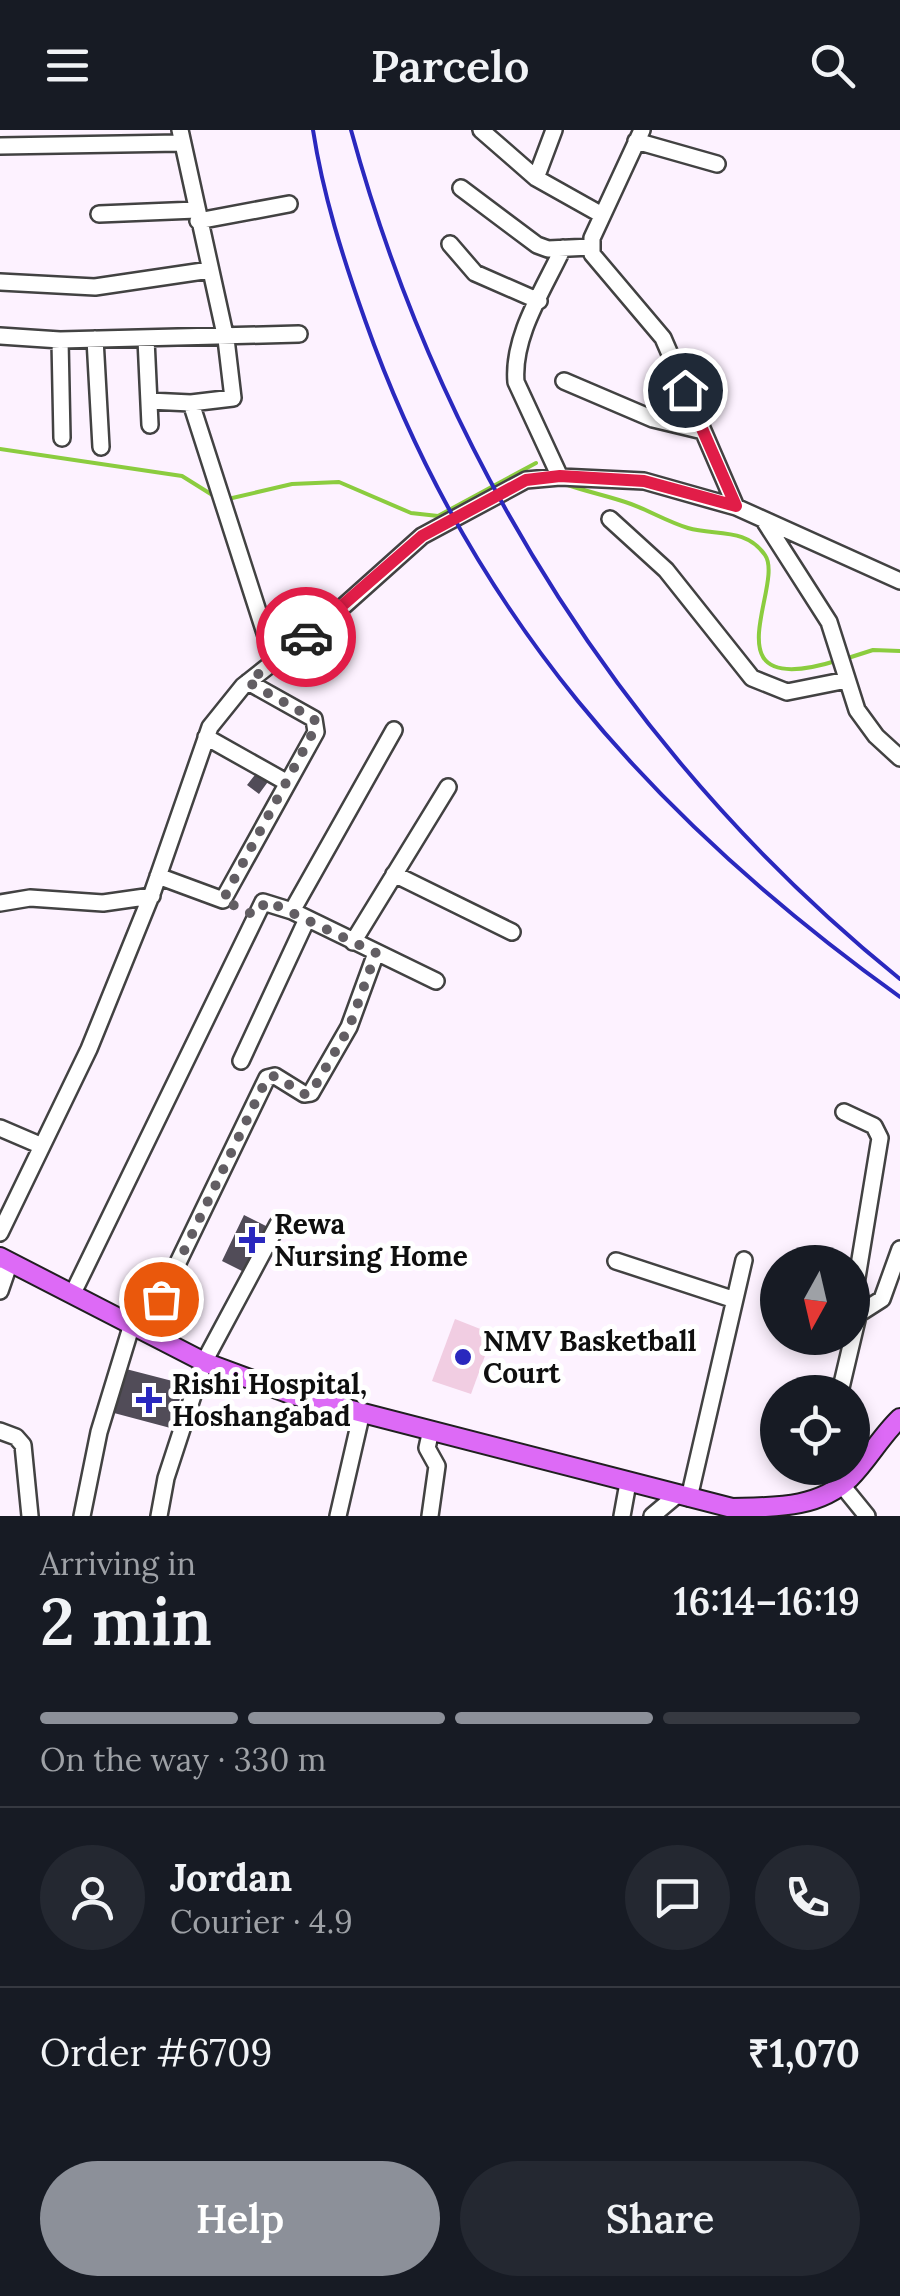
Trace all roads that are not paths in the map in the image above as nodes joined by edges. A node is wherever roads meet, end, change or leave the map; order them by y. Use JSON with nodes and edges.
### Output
{"nodes":[{"id":1,"x":0,"y":130,"type":"edge"},
{"id":2,"x":481,"y":130,"type":"edge"},
{"id":3,"x":554,"y":130,"type":"edge"},
{"id":4,"x":180,"y":136,"type":"edge"},
{"id":5,"x":639,"y":136,"type":"edge"},
{"id":6,"x":55,"y":137,"type":"edge"},
{"id":7,"x":0,"y":146,"type":"edge"},
{"id":8,"x":717,"y":164,"type":"dead end"},
{"id":9,"x":536,"y":178,"type":"junction"},
{"id":10,"x":461,"y":188,"type":"dead end"},
{"id":11,"x":289,"y":204,"type":"dead end"},
{"id":12,"x":99,"y":214,"type":"dead end"},
{"id":13,"x":602,"y":215,"type":"junction"},
{"id":14,"x":197,"y":216,"type":"junction"},
{"id":15,"x":450,"y":244,"type":"dead end"},
{"id":16,"x":591,"y":247,"type":"junction"},
{"id":17,"x":563,"y":248,"type":"junction"},
{"id":18,"x":210,"y":270,"type":"junction"},
{"id":19,"x":0,"y":282,"type":"edge"},
{"id":20,"x":539,"y":301,"type":"junction"},
{"id":21,"x":299,"y":334,"type":"dead end"},
{"id":22,"x":0,"y":336,"type":"edge"},
{"id":23,"x":94,"y":339,"type":"junction"},
{"id":24,"x":146,"y":339,"type":"junction"},
{"id":25,"x":226,"y":339,"type":"junction"},
{"id":26,"x":60,"y":340,"type":"junction"},
{"id":27,"x":564,"y":381,"type":"dead end"},
{"id":28,"x":149,"y":401,"type":"junction"},
{"id":29,"x":191,"y":404,"type":"junction"},
{"id":30,"x":150,"y":425,"type":"dead end"},
{"id":31,"x":703,"y":432,"type":"junction"},
{"id":32,"x":62,"y":438,"type":"dead end"},
{"id":33,"x":101,"y":447,"type":"dead end"},
{"id":34,"x":560,"y":476,"type":"junction"},
{"id":35,"x":736,"y":506,"type":"junction"},
{"id":36,"x":610,"y":519,"type":"dead end"},
{"id":37,"x":764,"y":519,"type":"junction"},
{"id":38,"x":900,"y":580,"type":"edge"},
{"id":39,"x":274,"y":661,"type":"junction"},
{"id":40,"x":846,"y":675,"type":"junction"},
{"id":41,"x":248,"y":682,"type":"junction"},
{"id":42,"x":394,"y":730,"type":"dead end"},
{"id":43,"x":206,"y":737,"type":"junction"},
{"id":44,"x":900,"y":758,"type":"edge"},
{"id":45,"x":286,"y":782,"type":"junction"},
{"id":46,"x":448,"y":787,"type":"dead end"},
{"id":47,"x":394,"y":874,"type":"junction"},
{"id":48,"x":158,"y":876,"type":"junction"},
{"id":49,"x":152,"y":896,"type":"junction"},
{"id":50,"x":223,"y":900,"type":"junction"},
{"id":51,"x":0,"y":903,"type":"edge"},
{"id":52,"x":254,"y":915,"type":"junction"},
{"id":53,"x":299,"y":915,"type":"junction"},
{"id":54,"x":512,"y":932,"type":"dead end"},
{"id":55,"x":353,"y":942,"type":"junction"},
{"id":56,"x":376,"y":953,"type":"junction"},
{"id":57,"x":436,"y":982,"type":"dead end"},
{"id":58,"x":241,"y":1060,"type":"dead end"},
{"id":59,"x":844,"y":1112,"type":"dead end"},
{"id":60,"x":0,"y":1128,"type":"edge"},
{"id":61,"x":42,"y":1146,"type":"junction"},
{"id":62,"x":278,"y":1224,"type":"dead end"},
{"id":63,"x":0,"y":1233,"type":"edge"},
{"id":64,"x":862,"y":1245,"type":"edge"},
{"id":65,"x":900,"y":1249,"type":"edge"},
{"id":66,"x":5,"y":1260,"type":"edge"},
{"id":67,"x":744,"y":1260,"type":"dead end"},
{"id":68,"x":616,"y":1261,"type":"dead end"},
{"id":69,"x":0,"y":1292,"type":"edge"},
{"id":70,"x":73,"y":1294,"type":"junction"},
{"id":71,"x":732,"y":1299,"type":"junction"},
{"id":72,"x":870,"y":1307,"type":"edge"},
{"id":73,"x":138,"y":1327,"type":"junction"},
{"id":74,"x":204,"y":1362,"type":"junction"},
{"id":75,"x":362,"y":1412,"type":"junction"},
{"id":76,"x":900,"y":1418,"type":"edge"},
{"id":77,"x":432,"y":1430,"type":"junction"},
{"id":78,"x":0,"y":1431,"type":"edge"},
{"id":79,"x":870,"y":1445,"type":"edge"},
{"id":80,"x":628,"y":1483,"type":"junction"},
{"id":81,"x":840,"y":1485,"type":"edge"},
{"id":82,"x":842,"y":1485,"type":"edge"},
{"id":83,"x":683,"y":1496,"type":"junction"},
{"id":84,"x":30,"y":1516,"type":"edge"},
{"id":85,"x":82,"y":1516,"type":"edge"},
{"id":86,"x":158,"y":1516,"type":"edge"},
{"id":87,"x":338,"y":1516,"type":"edge"},
{"id":88,"x":430,"y":1516,"type":"edge"},
{"id":89,"x":622,"y":1516,"type":"edge"},
{"id":90,"x":652,"y":1516,"type":"edge"},
{"id":91,"x":866,"y":1516,"type":"edge"}],
"edges":[{"from":1,"to":7,"type":"street"},
{"from":2,"to":9,"type":"street"},
{"from":3,"to":9,"type":"street"},
{"from":4,"to":6,"type":"street"},
{"from":4,"to":14,"type":"street"},
{"from":5,"to":8,"type":"street"},
{"from":5,"to":13,"type":"street"},
{"from":6,"to":7,"type":"street"},
{"from":9,"to":13,"type":"street"},
{"from":10,"to":17,"type":"street"},
{"from":11,"to":14,"type":"street"},
{"from":12,"to":14,"type":"street"},
{"from":13,"to":16,"type":"street"},
{"from":14,"to":18,"type":"street"},
{"from":15,"to":20,"type":"street"},
{"from":16,"to":17,"type":"street"},
{"from":16,"to":31,"type":"street"},
{"from":17,"to":20,"type":"street"},
{"from":18,"to":19,"type":"street"},
{"from":18,"to":25,"type":"street"},
{"from":20,"to":34,"type":"street"},
{"from":21,"to":25,"type":"street"},
{"from":22,"to":26,"type":"street"},
{"from":23,"to":24,"type":"street"},
{"from":23,"to":26,"type":"street"},
{"from":23,"to":33,"type":"street"},
{"from":24,"to":25,"type":"street"},
{"from":24,"to":28,"type":"street"},
{"from":25,"to":29,"type":"street"},
{"from":26,"to":32,"type":"street"},
{"from":27,"to":31,"type":"street"},
{"from":28,"to":29,"type":"street"},
{"from":28,"to":30,"type":"street"},
{"from":29,"to":39,"type":"street"},
{"from":31,"to":35,"type":"street"},
{"from":34,"to":35,"type":"street"},
{"from":34,"to":39,"type":"street"},
{"from":35,"to":37,"type":"street"},
{"from":36,"to":40,"type":"street"},
{"from":37,"to":38,"type":"street"},
{"from":37,"to":40,"type":"street"},
{"from":39,"to":41,"type":"street"},
{"from":40,"to":44,"type":"street"},
{"from":41,"to":43,"type":"street"},
{"from":41,"to":45,"type":"street"},
{"from":42,"to":53,"type":"street"},
{"from":43,"to":45,"type":"street"},
{"from":43,"to":48,"type":"street"},
{"from":45,"to":50,"type":"street"},
{"from":46,"to":47,"type":"street"},
{"from":47,"to":54,"type":"street"},
{"from":47,"to":55,"type":"street"},
{"from":48,"to":49,"type":"street"},
{"from":48,"to":50,"type":"street"},
{"from":49,"to":51,"type":"street"},
{"from":49,"to":61,"type":"street"},
{"from":50,"to":52,"type":"street"},
{"from":52,"to":53,"type":"street"},
{"from":52,"to":70,"type":"street"},
{"from":53,"to":55,"type":"street"},
{"from":53,"to":58,"type":"street"},
{"from":55,"to":56,"type":"street"},
{"from":56,"to":57,"type":"street"},
{"from":56,"to":73,"type":"street"},
{"from":59,"to":64,"type":"street"},
{"from":60,"to":61,"type":"street"},
{"from":61,"to":63,"type":"street"},
{"from":62,"to":74,"type":"street"},
{"from":65,"to":72,"type":"street"},
{"from":66,"to":69,"type":"street"},
{"from":66,"to":70,"type":"main road"},
{"from":67,"to":71,"type":"street"},
{"from":68,"to":71,"type":"street"},
{"from":70,"to":73,"type":"main road"},
{"from":71,"to":83,"type":"street"},
{"from":73,"to":74,"type":"main road"},
{"from":73,"to":85,"type":"street"},
{"from":74,"to":75,"type":"main road"},
{"from":74,"to":86,"type":"street"},
{"from":75,"to":77,"type":"main road"},
{"from":75,"to":87,"type":"street"},
{"from":76,"to":79,"type":"main road"},
{"from":77,"to":80,"type":"main road"},
{"from":77,"to":88,"type":"street"},
{"from":78,"to":84,"type":"street"},
{"from":80,"to":83,"type":"main road"},
{"from":80,"to":89,"type":"street"},
{"from":81,"to":83,"type":"main road"},
{"from":82,"to":91,"type":"street"},
{"from":83,"to":90,"type":"street"}]}
